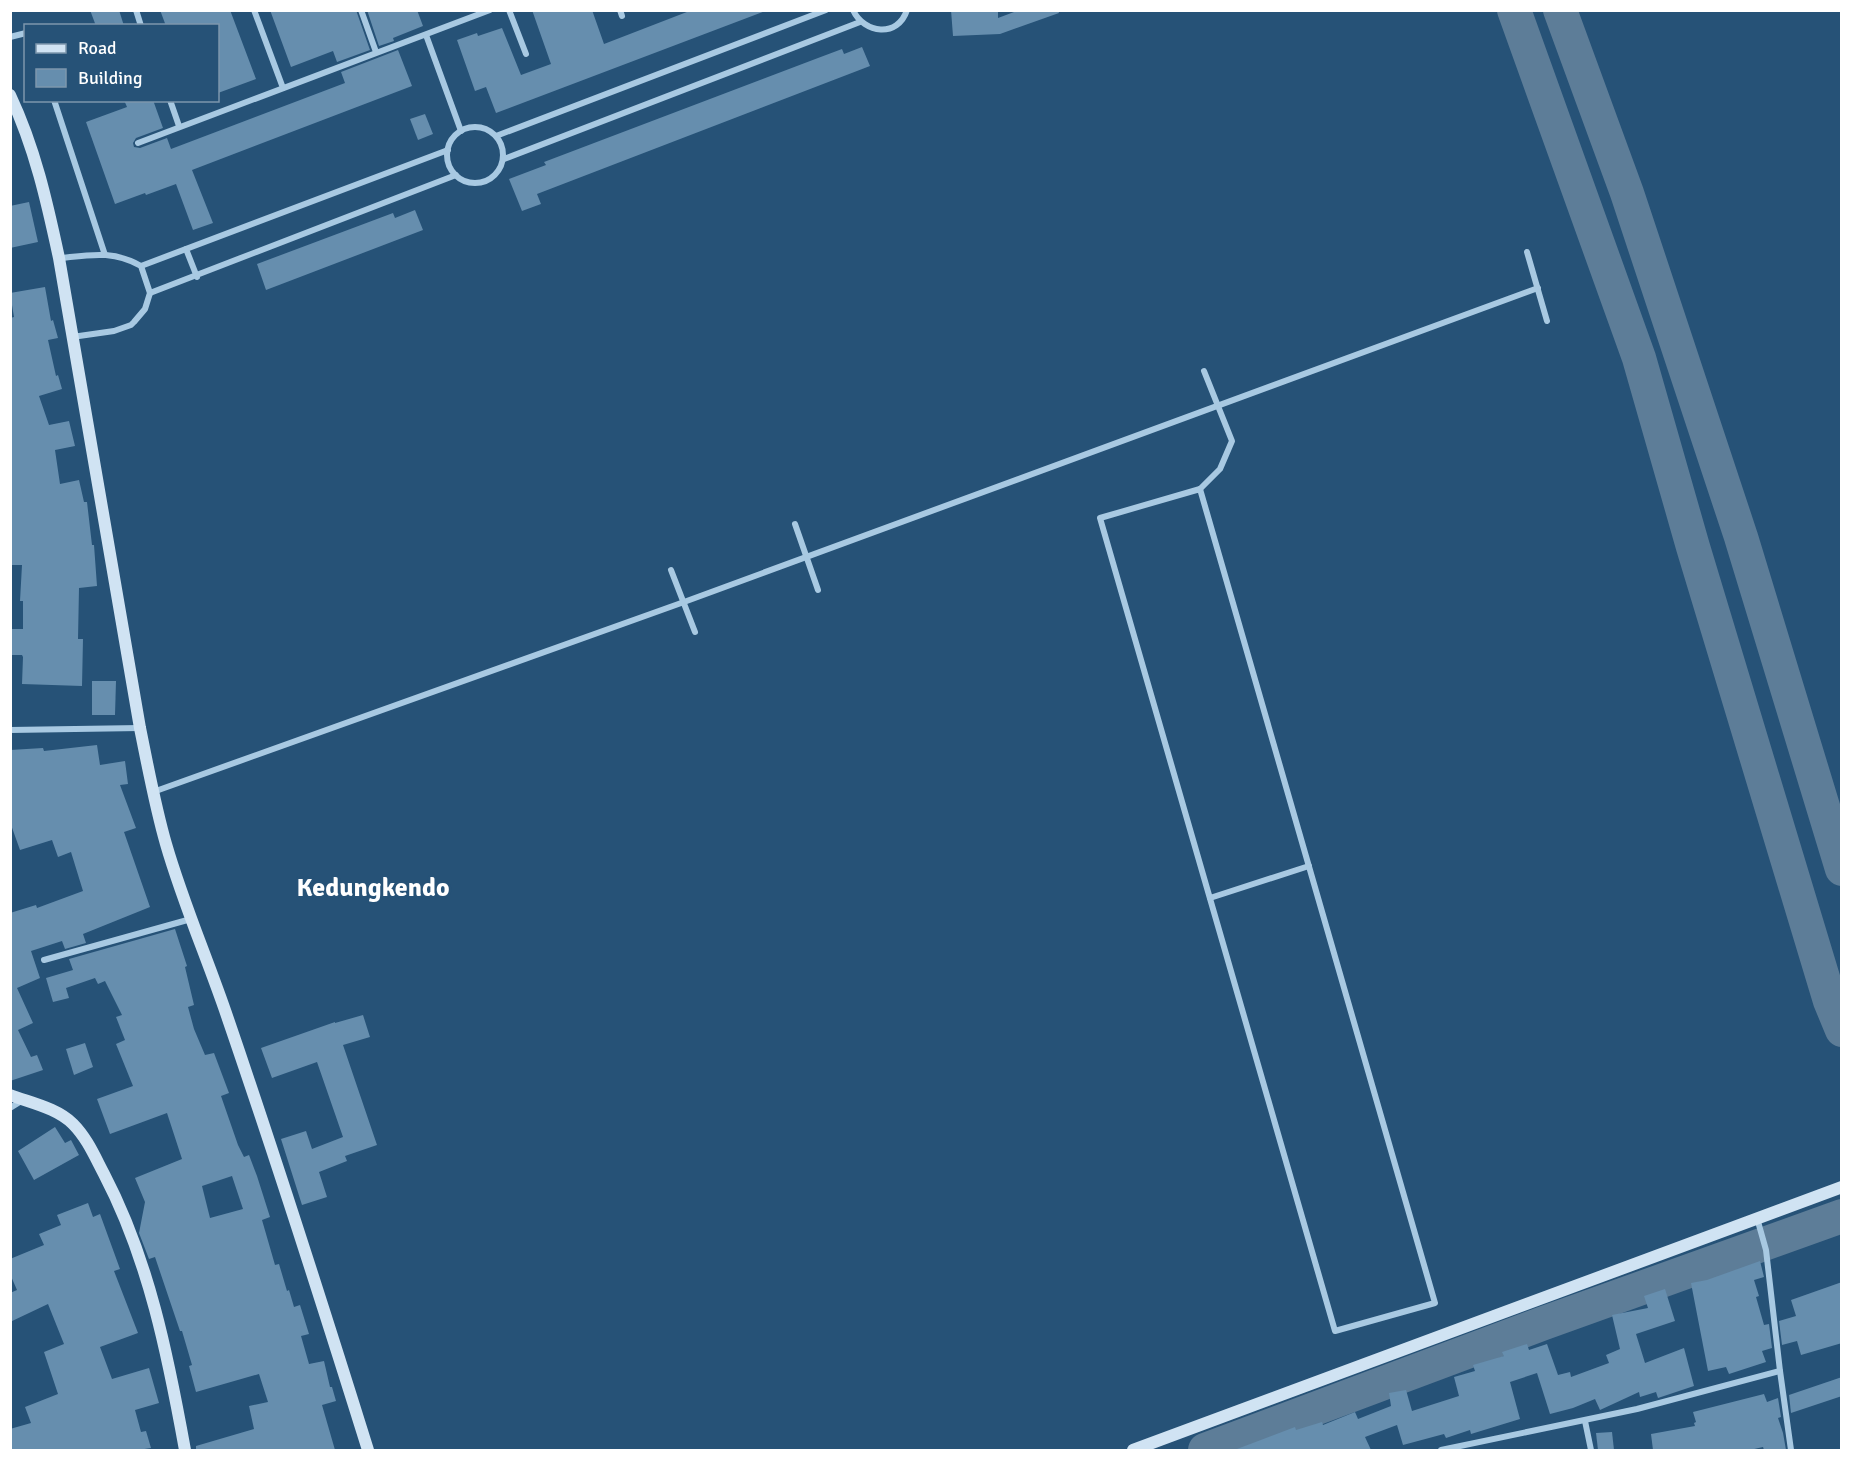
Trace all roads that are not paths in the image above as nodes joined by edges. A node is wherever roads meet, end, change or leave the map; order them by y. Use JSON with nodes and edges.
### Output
{"nodes":[{"id":1,"x":254,"y":10,"type":"edge"},
{"id":2,"x":361,"y":10,"type":"edge"},
{"id":3,"x":490,"y":10,"type":"edge"},
{"id":4,"x":509,"y":10,"type":"edge"},
{"id":5,"x":826,"y":10,"type":"edge"},
{"id":6,"x":853,"y":10,"type":"edge"},
{"id":7,"x":907,"y":10,"type":"edge"},
{"id":8,"x":860,"y":22,"type":"junction"},
{"id":9,"x":426,"y":35,"type":"junction"},
{"id":10,"x":376,"y":52,"type":"junction"},
{"id":11,"x":526,"y":54,"type":"dead end"},
{"id":12,"x":283,"y":88,"type":"junction"},
{"id":13,"x":10,"y":95,"type":"edge"},
{"id":14,"x":55,"y":102,"type":"edge"},
{"id":15,"x":171,"y":102,"type":"edge"},
{"id":16,"x":179,"y":126,"type":"junction"},
{"id":17,"x":461,"y":131,"type":"junction"},
{"id":18,"x":496,"y":136,"type":"junction"},
{"id":19,"x":138,"y":143,"type":"dead end"},
{"id":20,"x":448,"y":150,"type":"junction"},
{"id":21,"x":504,"y":159,"type":"junction"},
{"id":22,"x":456,"y":175,"type":"junction"},
{"id":23,"x":186,"y":249,"type":"junction"},
{"id":24,"x":1527,"y":252,"type":"dead end"},
{"id":25,"x":105,"y":255,"type":"junction"},
{"id":26,"x":59,"y":258,"type":"junction"},
{"id":27,"x":141,"y":266,"type":"junction"},
{"id":28,"x":197,"y":277,"type":"junction"},
{"id":29,"x":1538,"y":288,"type":"junction"},
{"id":30,"x":150,"y":293,"type":"junction"},
{"id":31,"x":1548,"y":321,"type":"dead end"},
{"id":32,"x":72,"y":337,"type":"junction"},
{"id":33,"x":1204,"y":371,"type":"dead end"},
{"id":34,"x":1218,"y":405,"type":"junction"},
{"id":35,"x":1200,"y":489,"type":"junction"},
{"id":36,"x":795,"y":524,"type":"dead end"},
{"id":37,"x":807,"y":557,"type":"junction"},
{"id":38,"x":671,"y":570,"type":"dead end"},
{"id":39,"x":818,"y":591,"type":"dead end"},
{"id":40,"x":684,"y":602,"type":"junction"},
{"id":41,"x":695,"y":632,"type":"dead end"},
{"id":42,"x":140,"y":728,"type":"junction"},
{"id":43,"x":10,"y":730,"type":"edge"},
{"id":44,"x":153,"y":792,"type":"junction"},
{"id":45,"x":1309,"y":866,"type":"junction"},
{"id":46,"x":1210,"y":898,"type":"junction"},
{"id":47,"x":192,"y":918,"type":"junction"},
{"id":48,"x":44,"y":960,"type":"dead end"},
{"id":49,"x":10,"y":1095,"type":"edge"},
{"id":50,"x":24,"y":1100,"type":"junction"},
{"id":51,"x":10,"y":1108,"type":"edge"},
{"id":52,"x":1842,"y":1187,"type":"edge"},
{"id":53,"x":1758,"y":1222,"type":"junction"},
{"id":54,"x":1780,"y":1371,"type":"junction"},
{"id":55,"x":1585,"y":1421,"type":"junction"},
{"id":56,"x":185,"y":1450,"type":"edge"},
{"id":57,"x":368,"y":1450,"type":"edge"},
{"id":58,"x":1133,"y":1450,"type":"edge"},
{"id":59,"x":1441,"y":1450,"type":"edge"},
{"id":60,"x":1591,"y":1450,"type":"edge"},
{"id":61,"x":1791,"y":1450,"type":"edge"}],
"edges":[{"from":1,"to":12,"type":"street"},
{"from":2,"to":10,"type":"street"},
{"from":3,"to":9,"type":"street"},
{"from":4,"to":11,"type":"street"},
{"from":5,"to":18,"type":"street"},
{"from":6,"to":8,"type":"street"},
{"from":7,"to":8,"type":"street"},
{"from":8,"to":21,"type":"street"},
{"from":9,"to":10,"type":"street"},
{"from":9,"to":17,"type":"street"},
{"from":10,"to":12,"type":"street"},
{"from":12,"to":16,"type":"street"},
{"from":13,"to":26,"type":"street"},
{"from":14,"to":25,"type":"street"},
{"from":15,"to":16,"type":"street"},
{"from":16,"to":19,"type":"street"},
{"from":17,"to":18,"type":"street"},
{"from":17,"to":20,"type":"street"},
{"from":18,"to":21,"type":"street"},
{"from":20,"to":22,"type":"street"},
{"from":20,"to":23,"type":"street"},
{"from":21,"to":22,"type":"street"},
{"from":22,"to":28,"type":"street"},
{"from":23,"to":27,"type":"street"},
{"from":23,"to":28,"type":"street"},
{"from":24,"to":29,"type":"street"},
{"from":25,"to":26,"type":"street"},
{"from":25,"to":27,"type":"street"},
{"from":26,"to":32,"type":"street"},
{"from":27,"to":30,"type":"street"},
{"from":28,"to":30,"type":"street"},
{"from":29,"to":31,"type":"street"},
{"from":29,"to":34,"type":"street"},
{"from":30,"to":32,"type":"street"},
{"from":32,"to":42,"type":"street"},
{"from":33,"to":34,"type":"street"},
{"from":34,"to":35,"type":"street"},
{"from":34,"to":37,"type":"street"},
{"from":35,"to":45,"type":"street"},
{"from":35,"to":46,"type":"street"},
{"from":36,"to":37,"type":"street"},
{"from":37,"to":39,"type":"street"},
{"from":37,"to":40,"type":"street"},
{"from":38,"to":40,"type":"street"},
{"from":40,"to":41,"type":"street"},
{"from":40,"to":44,"type":"street"},
{"from":42,"to":43,"type":"street"},
{"from":42,"to":44,"type":"street"},
{"from":44,"to":47,"type":"street"},
{"from":45,"to":46,"type":"street"},
{"from":45,"to":46,"type":"street"},
{"from":47,"to":48,"type":"street"},
{"from":47,"to":57,"type":"street"},
{"from":49,"to":50,"type":"street"},
{"from":50,"to":51,"type":"street"},
{"from":50,"to":56,"type":"street"},
{"from":52,"to":53,"type":"street"},
{"from":53,"to":54,"type":"street"},
{"from":53,"to":58,"type":"street"},
{"from":54,"to":55,"type":"street"},
{"from":54,"to":61,"type":"street"},
{"from":55,"to":59,"type":"street"},
{"from":55,"to":60,"type":"street"}]}
